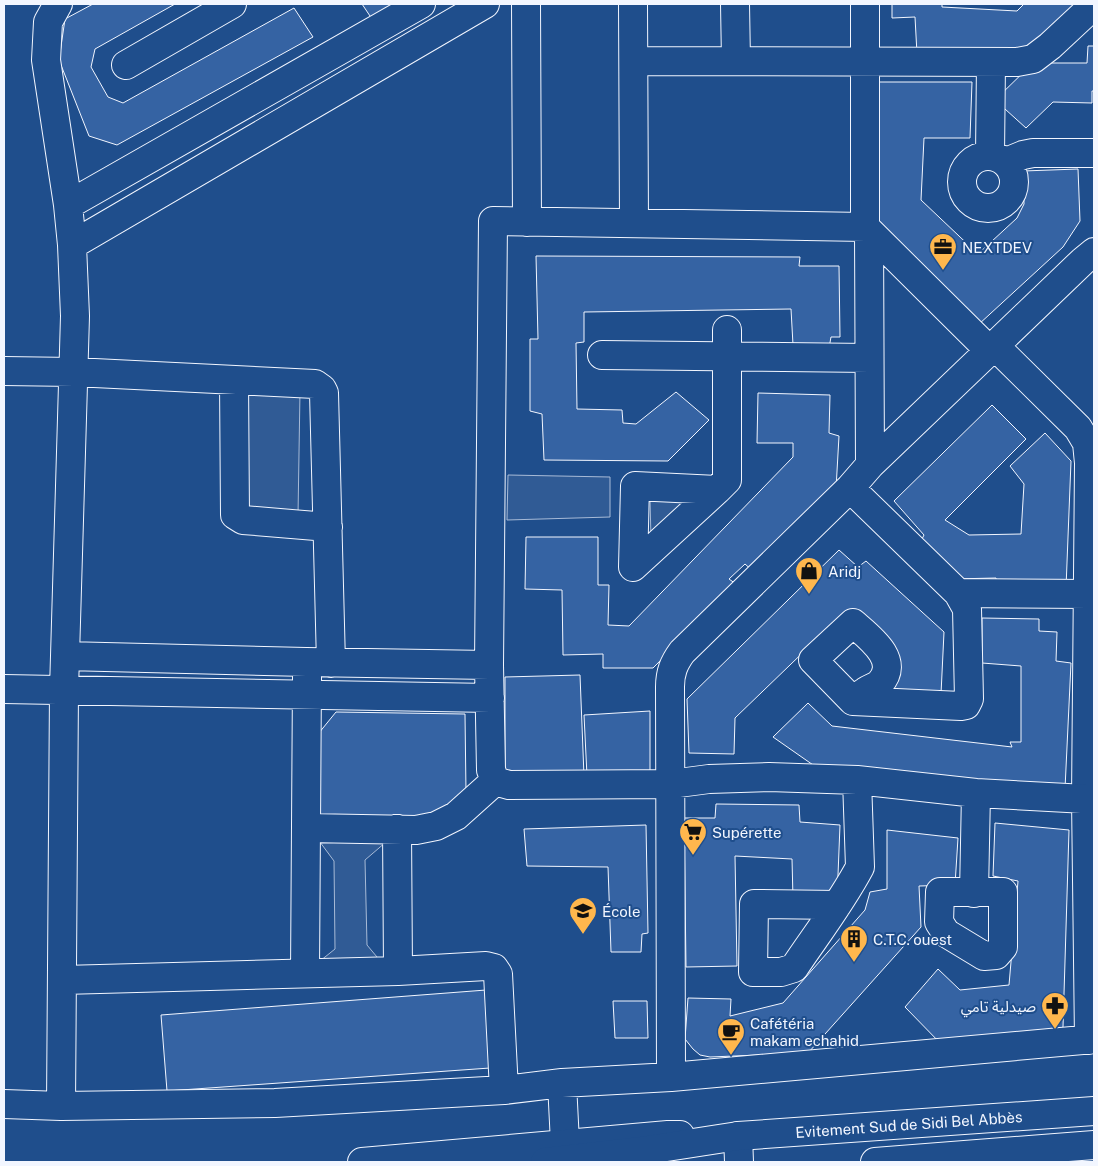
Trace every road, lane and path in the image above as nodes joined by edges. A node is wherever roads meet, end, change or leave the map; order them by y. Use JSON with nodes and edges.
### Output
{"nodes":[{"id":1,"x":58,"y":4,"type":"edge"},
{"id":2,"x":232,"y":4,"type":"edge"},
{"id":3,"x":420,"y":4,"type":"edge"},
{"id":4,"x":485,"y":4,"type":"edge"},
{"id":5,"x":526,"y":4,"type":"edge"},
{"id":6,"x":633,"y":4,"type":"edge"},
{"id":7,"x":735,"y":4,"type":"edge"},
{"id":8,"x":865,"y":4,"type":"edge"},
{"id":9,"x":1094,"y":5,"type":"edge"},
{"id":10,"x":634,"y":61,"type":"junction"},
{"id":11,"x":736,"y":61,"type":"junction"},
{"id":12,"x":866,"y":62,"type":"junction"},
{"id":13,"x":991,"y":62,"type":"junction"},
{"id":14,"x":126,"y":65,"type":"dead end"},
{"id":15,"x":1094,"y":153,"type":"edge"},
{"id":16,"x":68,"y":206,"type":"junction"},
{"id":17,"x":527,"y":222,"type":"junction"},
{"id":18,"x":634,"y":223,"type":"junction"},
{"id":19,"x":867,"y":229,"type":"junction"},
{"id":20,"x":72,"y":245,"type":"junction"},
{"id":21,"x":1094,"y":252,"type":"edge"},
{"id":22,"x":727,"y":330,"type":"dead end"},
{"id":23,"x":992,"y":348,"type":"junction"},
{"id":24,"x":602,"y":355,"type":"dead end"},
{"id":25,"x":727,"y":357,"type":"junction"},
{"id":26,"x":870,"y":358,"type":"junction"},
{"id":27,"x":4,"y":371,"type":"edge"},
{"id":28,"x":74,"y":372,"type":"junction"},
{"id":29,"x":234,"y":381,"type":"junction"},
{"id":30,"x":870,"y":465,"type":"junction"},
{"id":31,"x":850,"y":488,"type":"junction"},
{"id":32,"x":717,"y":490,"type":"dead end"},
{"id":33,"x":328,"y":527,"type":"junction"},
{"id":34,"x":958,"y":593,"type":"junction"},
{"id":35,"x":1088,"y":594,"type":"junction"},
{"id":36,"x":65,"y":656,"type":"junction"},
{"id":37,"x":319,"y":662,"type":"junction"},
{"id":38,"x":489,"y":665,"type":"junction"},
{"id":39,"x":4,"y":689,"type":"edge"},
{"id":40,"x":64,"y":690,"type":"junction"},
{"id":41,"x":307,"y":694,"type":"junction"},
{"id":42,"x":490,"y":698,"type":"junction"},
{"id":43,"x":853,"y":701,"type":"dead end"},
{"id":44,"x":857,"y":780,"type":"junction"},
{"id":45,"x":496,"y":781,"type":"junction"},
{"id":46,"x":671,"y":784,"type":"junction"},
{"id":47,"x":976,"y":793,"type":"junction"},
{"id":48,"x":1086,"y":799,"type":"junction"},
{"id":49,"x":307,"y":828,"type":"junction"},
{"id":50,"x":397,"y":830,"type":"junction"},
{"id":51,"x":974,"y":892,"type":"dead end"},
{"id":52,"x":837,"y":905,"type":"dead end"},
{"id":53,"x":398,"y":971,"type":"junction"},
{"id":54,"x":305,"y":973,"type":"junction"},
{"id":55,"x":62,"y":980,"type":"junction"},
{"id":56,"x":1092,"y":1040,"type":"edge"},
{"id":57,"x":671,"y":1077,"type":"junction"},
{"id":58,"x":562,"y":1083,"type":"junction"},
{"id":59,"x":504,"y":1090,"type":"junction"},
{"id":60,"x":4,"y":1104,"type":"edge"},
{"id":61,"x":61,"y":1106,"type":"junction"},
{"id":62,"x":1094,"y":1111,"type":"edge"},
{"id":63,"x":565,"y":1143,"type":"junction"},
{"id":64,"x":733,"y":1145,"type":"edge"},
{"id":65,"x":1094,"y":1145,"type":"edge"},
{"id":66,"x":905,"y":1161,"type":"edge"},
{"id":67,"x":362,"y":1162,"type":"edge"},
{"id":68,"x":545,"y":1162,"type":"edge"},
{"id":69,"x":875,"y":1162,"type":"edge"}],
"edges":[{"from":1,"to":16,"type":"main road"},
{"from":2,"to":14,"type":"main road"},
{"from":3,"to":16,"type":"main road"},
{"from":4,"to":20,"type":"main road"},
{"from":5,"to":17,"type":"main road"},
{"from":6,"to":10,"type":"main road"},
{"from":7,"to":11,"type":"main road"},
{"from":8,"to":12,"type":"main road"},
{"from":9,"to":13,"type":"main road"},
{"from":10,"to":11,"type":"main road"},
{"from":10,"to":18,"type":"main road"},
{"from":11,"to":12,"type":"main road"},
{"from":12,"to":13,"type":"main road"},
{"from":12,"to":19,"type":"main road"},
{"from":13,"to":15,"type":"main road"},
{"from":16,"to":20,"type":"main road"},
{"from":17,"to":18,"type":"main road"},
{"from":17,"to":38,"type":"main road"},
{"from":18,"to":19,"type":"main road"},
{"from":19,"to":23,"type":"main road"},
{"from":19,"to":26,"type":"main road"},
{"from":20,"to":28,"type":"main road"},
{"from":21,"to":23,"type":"main road"},
{"from":22,"to":25,"type":"main road"},
{"from":23,"to":30,"type":"main road"},
{"from":23,"to":35,"type":"main road"},
{"from":24,"to":25,"type":"main road"},
{"from":25,"to":26,"type":"main road"},
{"from":25,"to":32,"type":"main road"},
{"from":26,"to":30,"type":"main road"},
{"from":27,"to":28,"type":"main road"},
{"from":28,"to":29,"type":"main road"},
{"from":28,"to":36,"type":"main road"},
{"from":29,"to":33,"type":"main road"},
{"from":29,"to":33,"type":"main road"},
{"from":30,"to":31,"type":"main road"},
{"from":31,"to":34,"type":"main road"},
{"from":31,"to":46,"type":"main road"},
{"from":33,"to":37,"type":"main road"},
{"from":34,"to":35,"type":"main road"},
{"from":34,"to":43,"type":"main road"},
{"from":35,"to":48,"type":"main road"},
{"from":36,"to":37,"type":"main road"},
{"from":36,"to":40,"type":"main road"},
{"from":37,"to":38,"type":"main road"},
{"from":37,"to":41,"type":"main road"},
{"from":38,"to":42,"type":"main road"},
{"from":39,"to":40,"type":"main road"},
{"from":40,"to":41,"type":"main road"},
{"from":40,"to":55,"type":"main road"},
{"from":41,"to":42,"type":"main road"},
{"from":41,"to":49,"type":"main road"},
{"from":42,"to":45,"type":"main road"},
{"from":44,"to":46,"type":"main road"},
{"from":44,"to":47,"type":"main road"},
{"from":44,"to":52,"type":"main road"},
{"from":45,"to":46,"type":"main road"},
{"from":45,"to":50,"type":"main road"},
{"from":46,"to":57,"type":"main road"},
{"from":47,"to":48,"type":"main road"},
{"from":47,"to":51,"type":"main road"},
{"from":48,"to":56,"type":"main road"},
{"from":49,"to":50,"type":"main road"},
{"from":49,"to":54,"type":"main road"},
{"from":50,"to":53,"type":"main road"},
{"from":53,"to":54,"type":"main road"},
{"from":53,"to":59,"type":"main road"},
{"from":54,"to":55,"type":"main road"},
{"from":55,"to":61,"type":"main road"},
{"from":56,"to":57,"type":"main road"},
{"from":57,"to":58,"type":"main road"},
{"from":58,"to":59,"type":"main road"},
{"from":58,"to":63,"type":"main road"},
{"from":59,"to":61,"type":"main road"},
{"from":60,"to":61,"type":"main road"},
{"from":62,"to":64,"type":"main road","name":"Evitement Sud de Sidi Bel Abbès"},
{"from":63,"to":64,"type":"main road"},
{"from":63,"to":67,"type":"main road"},
{"from":64,"to":68,"type":"main road"},
{"from":65,"to":66,"type":"main road"},
{"from":66,"to":69,"type":"main road"}]}
